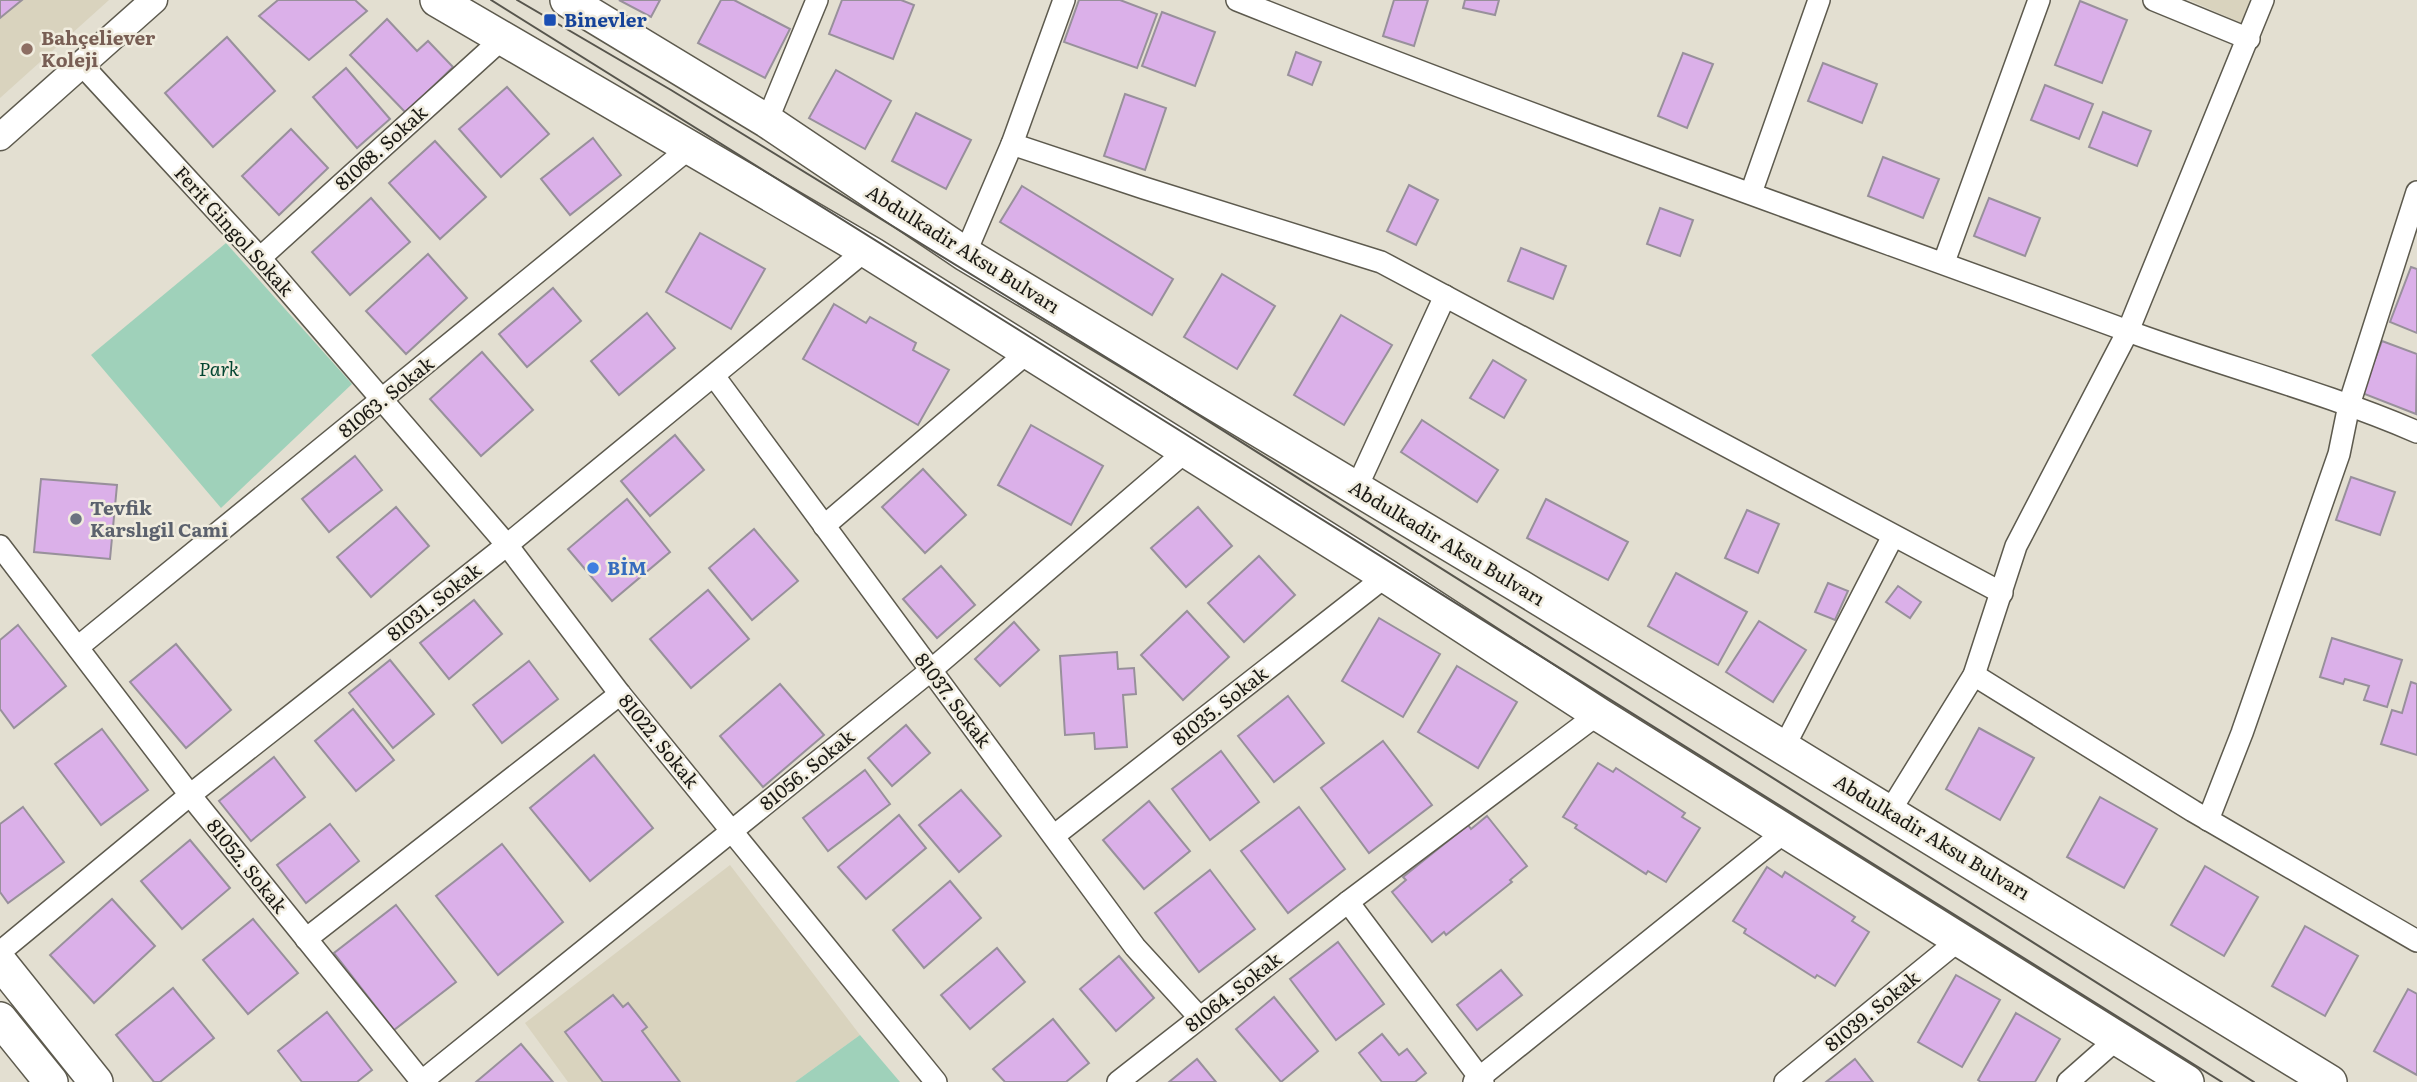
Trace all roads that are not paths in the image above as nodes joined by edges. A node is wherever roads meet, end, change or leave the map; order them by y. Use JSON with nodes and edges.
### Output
{"nodes":[{"id":1,"x":154,"y":0,"type":"edge"},
{"id":2,"x":437,"y":0,"type":"edge"},
{"id":3,"x":567,"y":0,"type":"edge"},
{"id":4,"x":817,"y":0,"type":"edge"},
{"id":5,"x":1064,"y":0,"type":"edge"},
{"id":6,"x":1237,"y":0,"type":"edge"},
{"id":7,"x":1819,"y":0,"type":"edge"},
{"id":8,"x":2039,"y":0,"type":"edge"},
{"id":9,"x":2154,"y":0,"type":"edge"},
{"id":10,"x":2263,"y":0,"type":"edge"},
{"id":11,"x":502,"y":38,"type":"junction"},
{"id":12,"x":2249,"y":38,"type":"junction"},
{"id":13,"x":82,"y":65,"type":"junction"},
{"id":14,"x":767,"y":121,"type":"junction"},
{"id":15,"x":0,"y":137,"type":"edge"},
{"id":16,"x":1012,"y":144,"type":"junction"},
{"id":17,"x":692,"y":146,"type":"junction"},
{"id":18,"x":2417,"y":192,"type":"edge"},
{"id":19,"x":1751,"y":193,"type":"junction"},
{"id":20,"x":2412,"y":225,"type":"edge"},
{"id":21,"x":866,"y":250,"type":"junction"},
{"id":22,"x":965,"y":254,"type":"junction"},
{"id":23,"x":260,"y":258,"type":"junction"},
{"id":24,"x":1944,"y":262,"type":"junction"},
{"id":25,"x":1445,"y":296,"type":"junction"},
{"id":26,"x":2129,"y":331,"type":"junction"},
{"id":27,"x":1028,"y":352,"type":"junction"},
{"id":28,"x":714,"y":376,"type":"junction"},
{"id":29,"x":384,"y":399,"type":"junction"},
{"id":30,"x":2349,"y":405,"type":"junction"},
{"id":31,"x":2417,"y":432,"type":"edge"},
{"id":32,"x":1185,"y":451,"type":"junction"},
{"id":33,"x":1356,"y":489,"type":"junction"},
{"id":34,"x":824,"y":526,"type":"junction"},
{"id":35,"x":1893,"y":536,"type":"junction"},
{"id":36,"x":507,"y":545,"type":"junction"},
{"id":37,"x":0,"y":546,"type":"edge"},
{"id":38,"x":1386,"y":576,"type":"junction"},
{"id":39,"x":2002,"y":593,"type":"junction"},
{"id":40,"x":78,"y":647,"type":"junction"},
{"id":41,"x":930,"y":671,"type":"junction"},
{"id":42,"x":1974,"y":675,"type":"junction"},
{"id":43,"x":620,"y":694,"type":"junction"},
{"id":44,"x":1598,"y":715,"type":"junction"},
{"id":45,"x":1784,"y":747,"type":"junction"},
{"id":46,"x":190,"y":795,"type":"junction"},
{"id":47,"x":1890,"y":811,"type":"junction"},
{"id":48,"x":2208,"y":820,"type":"junction"},
{"id":49,"x":732,"y":830,"type":"junction"},
{"id":50,"x":1787,"y":830,"type":"junction"},
{"id":51,"x":1055,"y":835,"type":"junction"},
{"id":52,"x":1348,"y":902,"type":"junction"},
{"id":53,"x":306,"y":939,"type":"junction"},
{"id":54,"x":1959,"y":940,"type":"junction"},
{"id":55,"x":2417,"y":941,"type":"edge"},
{"id":56,"x":0,"y":951,"type":"edge"},
{"id":57,"x":0,"y":962,"type":"edge"},
{"id":58,"x":1200,"y":1018,"type":"junction"},
{"id":59,"x":0,"y":1019,"type":"edge"},
{"id":60,"x":2119,"y":1038,"type":"junction"},
{"id":61,"x":1479,"y":1080,"type":"edge"},
{"id":62,"x":51,"y":1082,"type":"edge"},
{"id":63,"x":96,"y":1082,"type":"edge"},
{"id":64,"x":421,"y":1082,"type":"edge"},
{"id":65,"x":936,"y":1082,"type":"edge"},
{"id":66,"x":1118,"y":1082,"type":"edge"},
{"id":67,"x":1785,"y":1082,"type":"edge"},
{"id":68,"x":2068,"y":1082,"type":"edge"},
{"id":69,"x":2187,"y":1082,"type":"edge"},
{"id":70,"x":2330,"y":1082,"type":"edge"}],
"edges":[{"from":1,"to":13,"type":"street"},
{"from":2,"to":11,"type":"main road"},
{"from":3,"to":14,"type":"main road","name":"Abdulkadir Aksu Bulvarı"},
{"from":4,"to":14,"type":"street"},
{"from":5,"to":16,"type":"street"},
{"from":6,"to":19,"type":"street"},
{"from":7,"to":19,"type":"street"},
{"from":8,"to":24,"type":"street"},
{"from":9,"to":12,"type":"street"},
{"from":10,"to":12,"type":"street"},
{"from":11,"to":17,"type":"main road"},
{"from":11,"to":23,"type":"street","name":"81068. Sokak"},
{"from":12,"to":26,"type":"street"},
{"from":13,"to":15,"type":"street"},
{"from":13,"to":23,"type":"street","name":"Ferit Gingol Sokak"},
{"from":14,"to":22,"type":"main road","name":"Abdulkadir Aksu Bulvarı"},
{"from":16,"to":22,"type":"street"},
{"from":16,"to":25,"type":"street"},
{"from":17,"to":21,"type":"main road"},
{"from":17,"to":29,"type":"street","name":"81063. Sokak"},
{"from":18,"to":20,"type":"street"},
{"from":19,"to":24,"type":"street"},
{"from":20,"to":30,"type":"street"},
{"from":21,"to":27,"type":"main road"},
{"from":21,"to":28,"type":"street","name":"81031. Sokak"},
{"from":22,"to":33,"type":"main road","name":"Abdulkadir Aksu Bulvarı"},
{"from":23,"to":29,"type":"street","name":"Ferit Gingol Sokak"},
{"from":24,"to":26,"type":"street"},
{"from":25,"to":33,"type":"street"},
{"from":25,"to":35,"type":"street"},
{"from":26,"to":30,"type":"street"},
{"from":26,"to":39,"type":"street"},
{"from":27,"to":32,"type":"main road"},
{"from":27,"to":34,"type":"street"},
{"from":28,"to":34,"type":"street","name":"81037. Sokak"},
{"from":28,"to":36,"type":"street","name":"81031. Sokak"},
{"from":29,"to":36,"type":"street","name":"81022. Sokak"},
{"from":29,"to":40,"type":"street","name":"81063. Sokak"},
{"from":30,"to":31,"type":"street"},
{"from":30,"to":48,"type":"street"},
{"from":32,"to":38,"type":"main road"},
{"from":32,"to":41,"type":"street","name":"81056. Sokak"},
{"from":33,"to":45,"type":"main road","name":"Abdulkadir Aksu Bulvarı"},
{"from":34,"to":41,"type":"street","name":"81037. Sokak"},
{"from":35,"to":39,"type":"street"},
{"from":35,"to":45,"type":"street"},
{"from":36,"to":43,"type":"street","name":"81022. Sokak"},
{"from":36,"to":46,"type":"street","name":"81031. Sokak"},
{"from":37,"to":40,"type":"street","name":"81052. Sokak"},
{"from":38,"to":44,"type":"main road"},
{"from":38,"to":51,"type":"street","name":"81035. Sokak"},
{"from":39,"to":42,"type":"street"},
{"from":40,"to":46,"type":"street","name":"81052. Sokak"},
{"from":41,"to":49,"type":"street","name":"81056. Sokak"},
{"from":41,"to":51,"type":"street","name":"81037. Sokak"},
{"from":42,"to":47,"type":"street"},
{"from":42,"to":48,"type":"street"},
{"from":43,"to":49,"type":"street","name":"81022. Sokak"},
{"from":43,"to":53,"type":"street"},
{"from":44,"to":50,"type":"main road"},
{"from":44,"to":52,"type":"street","name":"81064. Sokak"},
{"from":45,"to":47,"type":"main road","name":"Abdulkadir Aksu Bulvarı"},
{"from":46,"to":53,"type":"street","name":"81052. Sokak"},
{"from":46,"to":56,"type":"street","name":"81031. Sokak"},
{"from":47,"to":70,"type":"main road","name":"Abdulkadir Aksu Bulvarı"},
{"from":48,"to":55,"type":"street"},
{"from":49,"to":64,"type":"street","name":"81056. Sokak"},
{"from":49,"to":65,"type":"street","name":"81022. Sokak"},
{"from":50,"to":54,"type":"main road"},
{"from":50,"to":61,"type":"street"},
{"from":51,"to":58,"type":"street","name":"81037. Sokak"},
{"from":52,"to":58,"type":"street","name":"81064. Sokak"},
{"from":52,"to":61,"type":"street"},
{"from":53,"to":64,"type":"street","name":"81052. Sokak"},
{"from":54,"to":60,"type":"main road"},
{"from":54,"to":67,"type":"street","name":"81039. Sokak"},
{"from":57,"to":63,"type":"main road"},
{"from":58,"to":66,"type":"street","name":"81064. Sokak"},
{"from":59,"to":62,"type":"main road"},
{"from":60,"to":68,"type":"street"},
{"from":60,"to":69,"type":"main road"}]}
